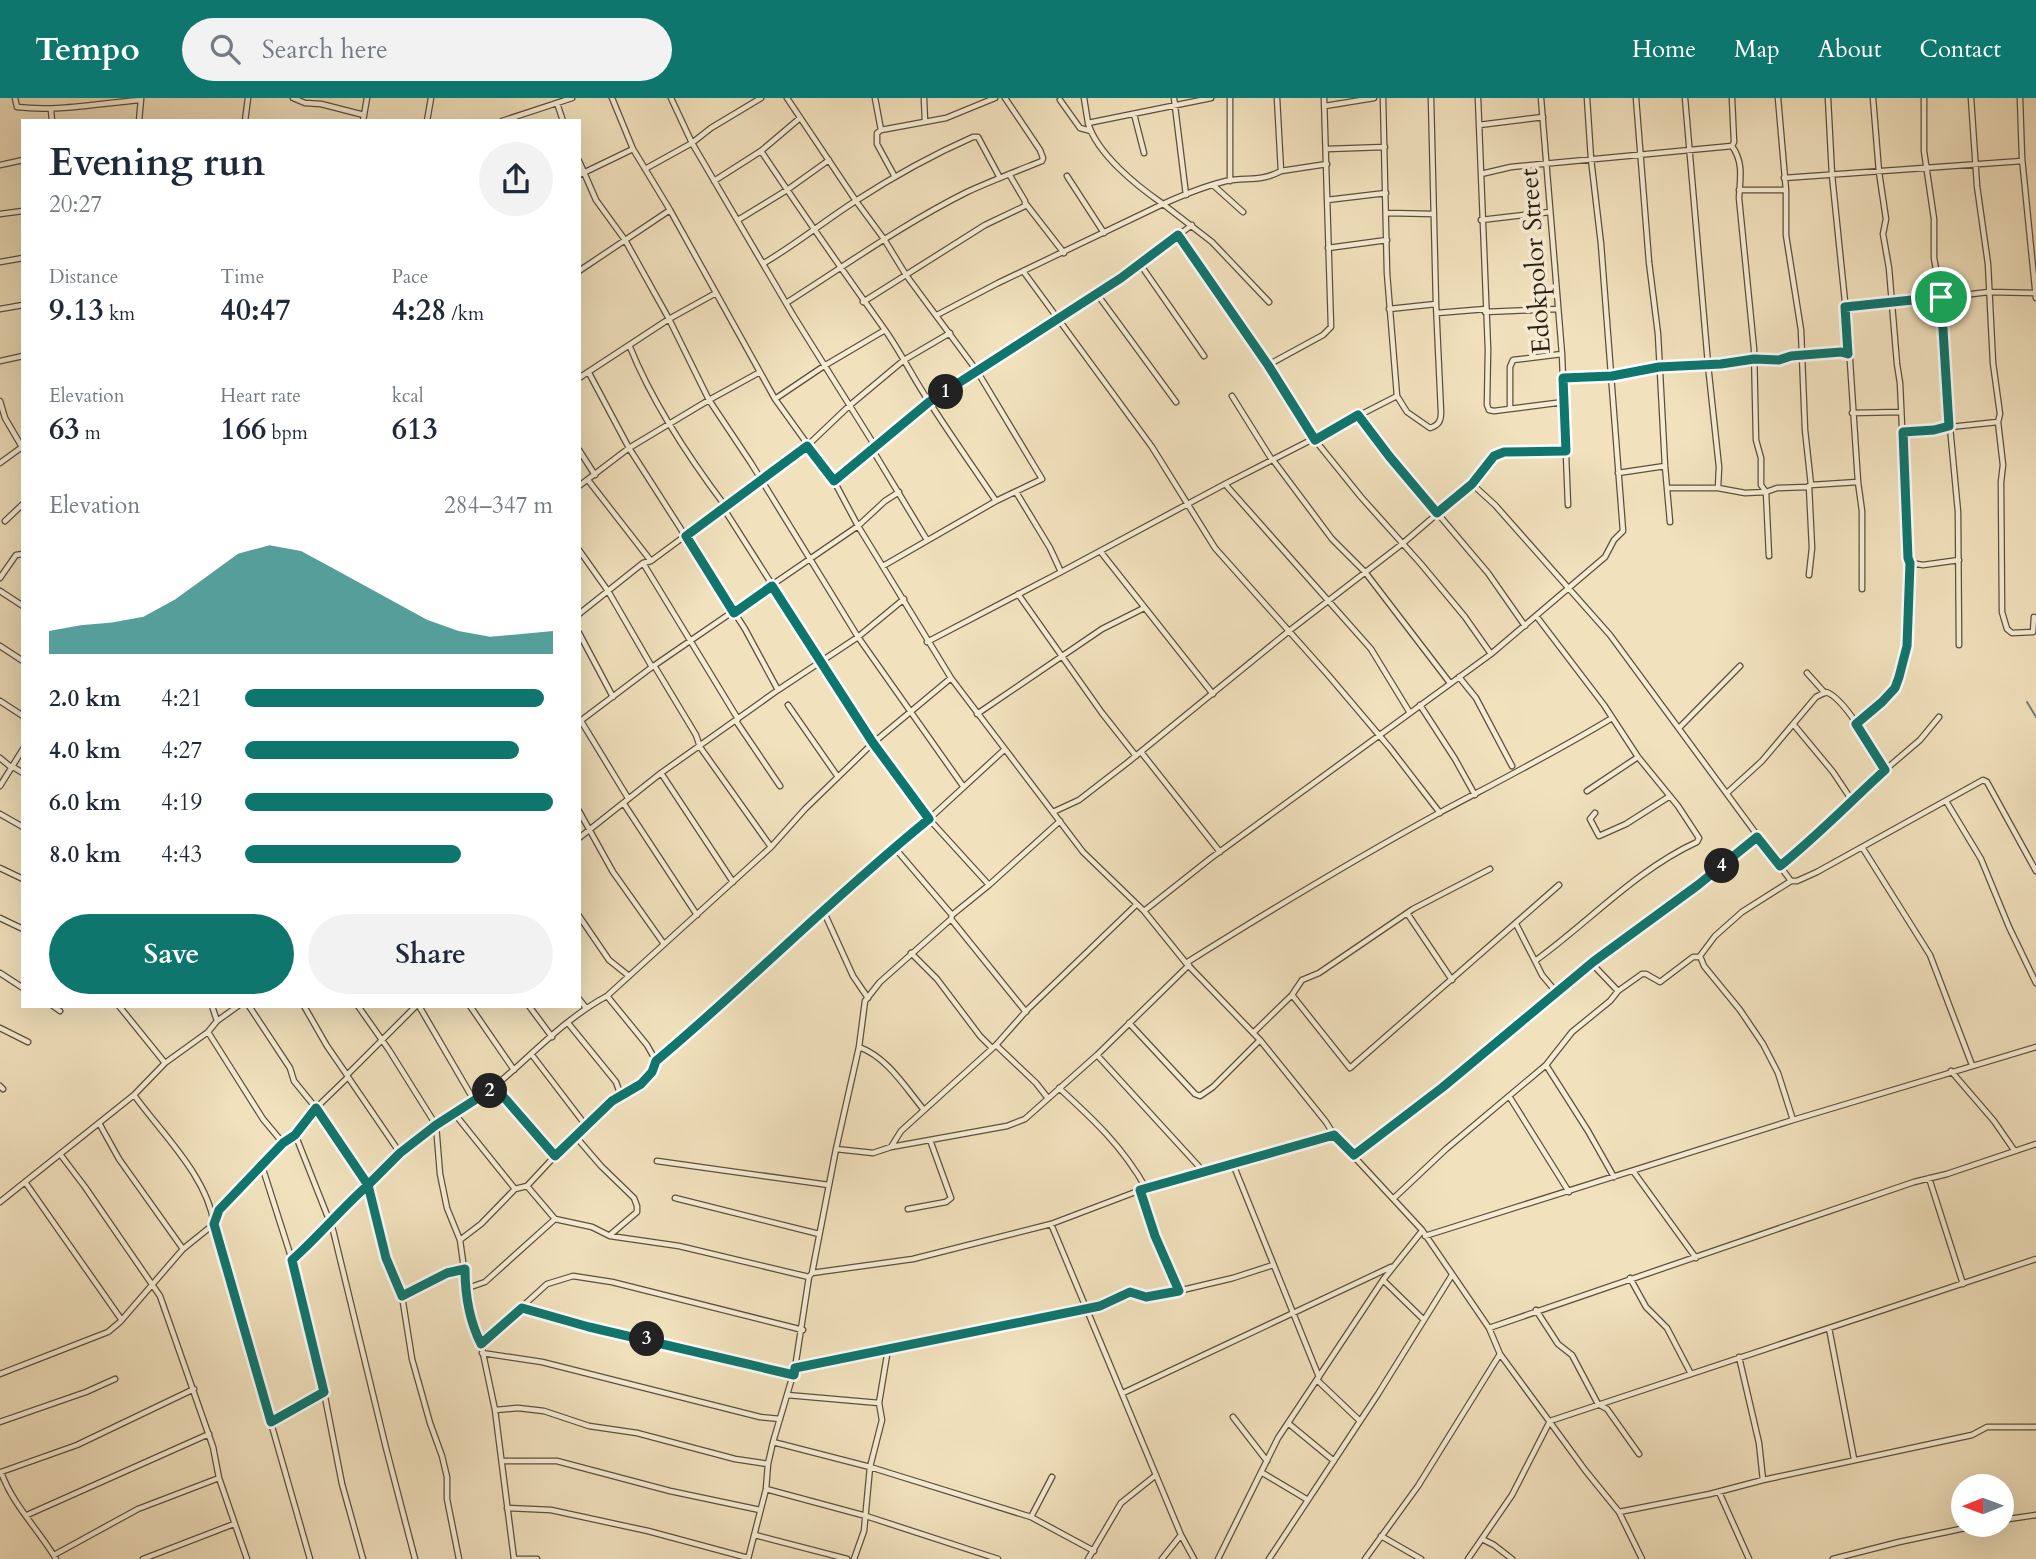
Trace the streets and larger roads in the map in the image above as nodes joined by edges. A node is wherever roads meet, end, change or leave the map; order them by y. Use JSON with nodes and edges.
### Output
{"nodes":[{"id":1,"x":15,"y":98,"type":"edge"},
{"id":2,"x":248,"y":98,"type":"edge"},
{"id":3,"x":293,"y":98,"type":"edge"},
{"id":4,"x":366,"y":98,"type":"edge"},
{"id":5,"x":431,"y":98,"type":"edge"},
{"id":6,"x":572,"y":98,"type":"edge"},
{"id":7,"x":612,"y":98,"type":"edge"},
{"id":8,"x":671,"y":98,"type":"edge"},
{"id":9,"x":761,"y":98,"type":"edge"},
{"id":10,"x":787,"y":98,"type":"edge"},
{"id":11,"x":875,"y":98,"type":"edge"},
{"id":12,"x":924,"y":98,"type":"edge"},
{"id":13,"x":995,"y":98,"type":"edge"},
{"id":14,"x":1005,"y":98,"type":"edge"},
{"id":15,"x":1084,"y":98,"type":"edge"},
{"id":16,"x":1174,"y":98,"type":"edge"},
{"id":17,"x":1210,"y":98,"type":"edge"},
{"id":18,"x":1230,"y":98,"type":"edge"},
{"id":19,"x":1277,"y":98,"type":"edge"},
{"id":20,"x":1324,"y":98,"type":"edge"},
{"id":21,"x":1374,"y":98,"type":"edge"},
{"id":22,"x":1383,"y":98,"type":"edge"},
{"id":23,"x":1431,"y":98,"type":"edge"},
{"id":24,"x":1478,"y":98,"type":"edge"},
{"id":25,"x":1541,"y":98,"type":"edge"},
{"id":26,"x":1587,"y":98,"type":"edge"},
{"id":27,"x":1636,"y":98,"type":"edge"},
{"id":28,"x":1685,"y":98,"type":"edge"},
{"id":29,"x":1732,"y":98,"type":"edge"},
{"id":30,"x":1778,"y":98,"type":"edge"},
{"id":31,"x":1828,"y":98,"type":"edge"},
{"id":32,"x":1873,"y":98,"type":"edge"},
{"id":33,"x":1924,"y":98,"type":"edge"},
{"id":34,"x":1971,"y":98,"type":"edge"},
{"id":35,"x":2020,"y":98,"type":"edge"},
{"id":36,"x":141,"y":99,"type":"edge"},
{"id":37,"x":1060,"y":100,"type":"dead end"},
{"id":38,"x":979,"y":101,"type":"edge"},
{"id":39,"x":557,"y":103,"type":"junction"},
{"id":40,"x":1174,"y":105,"type":"junction"},
{"id":41,"x":1325,"y":106,"type":"junction"},
{"id":42,"x":51,"y":110,"type":"junction"},
{"id":43,"x":1134,"y":114,"type":"junction"},
{"id":44,"x":1543,"y":117,"type":"junction"},
{"id":45,"x":363,"y":118,"type":"edge"},
{"id":46,"x":800,"y":118,"type":"junction"},
{"id":47,"x":52,"y":119,"type":"edge"},
{"id":48,"x":139,"y":119,"type":"edge"},
{"id":49,"x":245,"y":119,"type":"edge"},
{"id":50,"x":427,"y":119,"type":"edge"},
{"id":51,"x":512,"y":119,"type":"edge"},
{"id":52,"x":562,"y":119,"type":"edge"},
{"id":53,"x":925,"y":122,"type":"junction"},
{"id":54,"x":1088,"y":123,"type":"junction"},
{"id":55,"x":1479,"y":125,"type":"junction"},
{"id":56,"x":881,"y":130,"type":"junction"},
{"id":57,"x":1091,"y":131,"type":"junction"},
{"id":58,"x":692,"y":143,"type":"junction"},
{"id":59,"x":1732,"y":146,"type":"junction"},
{"id":60,"x":1385,"y":147,"type":"junction"},
{"id":61,"x":633,"y":149,"type":"junction"},
{"id":62,"x":1326,"y":149,"type":"junction"},
{"id":63,"x":761,"y":150,"type":"junction"},
{"id":64,"x":1689,"y":152,"type":"junction"},
{"id":65,"x":1144,"y":153,"type":"dead end"},
{"id":66,"x":1640,"y":154,"type":"junction"},
{"id":67,"x":1591,"y":159,"type":"junction"},
{"id":68,"x":829,"y":160,"type":"junction"},
{"id":69,"x":21,"y":161,"type":"edge"},
{"id":70,"x":2022,"y":161,"type":"junction"},
{"id":71,"x":1327,"y":164,"type":"junction"},
{"id":72,"x":1547,"y":164,"type":"junction"},
{"id":73,"x":1975,"y":165,"type":"junction"},
{"id":74,"x":0,"y":166,"type":"edge"},
{"id":75,"x":1928,"y":168,"type":"junction"},
{"id":76,"x":645,"y":169,"type":"junction"},
{"id":77,"x":1281,"y":171,"type":"junction"},
{"id":78,"x":1879,"y":172,"type":"junction"},
{"id":79,"x":582,"y":174,"type":"edge"},
{"id":80,"x":1009,"y":174,"type":"junction"},
{"id":81,"x":1481,"y":174,"type":"junction"},
{"id":82,"x":1832,"y":175,"type":"junction"},
{"id":83,"x":1067,"y":176,"type":"dead end"},
{"id":84,"x":895,"y":177,"type":"junction"},
{"id":85,"x":1000,"y":178,"type":"junction"},
{"id":86,"x":1784,"y":178,"type":"junction"},
{"id":87,"x":714,"y":181,"type":"junction"},
{"id":88,"x":1230,"y":181,"type":"junction"},
{"id":89,"x":1213,"y":184,"type":"junction"},
{"id":90,"x":787,"y":190,"type":"junction"},
{"id":91,"x":1739,"y":190,"type":"junction"},
{"id":92,"x":1786,"y":190,"type":"junction"},
{"id":93,"x":1386,"y":193,"type":"junction"},
{"id":94,"x":1186,"y":195,"type":"junction"},
{"id":95,"x":1327,"y":200,"type":"junction"},
{"id":96,"x":856,"y":201,"type":"junction"},
{"id":97,"x":1026,"y":204,"type":"junction"},
{"id":98,"x":1163,"y":204,"type":"junction"},
{"id":99,"x":670,"y":210,"type":"junction"},
{"id":100,"x":21,"y":211,"type":"edge"},
{"id":101,"x":1243,"y":212,"type":"dead end"},
{"id":102,"x":1550,"y":212,"type":"junction"},
{"id":103,"x":1387,"y":213,"type":"junction"},
{"id":104,"x":0,"y":214,"type":"edge"},
{"id":105,"x":1434,"y":214,"type":"junction"},
{"id":106,"x":738,"y":220,"type":"junction"},
{"id":107,"x":1481,"y":220,"type":"junction"},
{"id":108,"x":1192,"y":225,"type":"junction"},
{"id":109,"x":813,"y":229,"type":"junction"},
{"id":110,"x":1104,"y":233,"type":"junction"},
{"id":111,"x":1178,"y":235,"type":"junction"},
{"id":112,"x":884,"y":239,"type":"junction"},
{"id":113,"x":625,"y":240,"type":"junction"},
{"id":114,"x":1387,"y":240,"type":"junction"},
{"id":115,"x":1328,"y":248,"type":"junction"},
{"id":116,"x":1064,"y":253,"type":"junction"},
{"id":117,"x":21,"y":258,"type":"edge"},
{"id":118,"x":0,"y":262,"type":"edge"},
{"id":119,"x":764,"y":263,"type":"junction"},
{"id":120,"x":1140,"y":264,"type":"junction"},
{"id":121,"x":842,"y":267,"type":"junction"},
{"id":122,"x":581,"y":269,"type":"edge"},
{"id":123,"x":1023,"y":271,"type":"junction"},
{"id":124,"x":906,"y":275,"type":"junction"},
{"id":125,"x":1989,"y":292,"type":"junction"},
{"id":126,"x":716,"y":293,"type":"junction"},
{"id":127,"x":1097,"y":294,"type":"junction"},
{"id":128,"x":2035,"y":295,"type":"edge"},
{"id":129,"x":1941,"y":297,"type":"junction"},
{"id":130,"x":863,"y":302,"type":"junction"},
{"id":131,"x":1269,"y":302,"type":"dead end"},
{"id":132,"x":786,"y":303,"type":"junction"},
{"id":133,"x":1892,"y":303,"type":"junction"},
{"id":134,"x":1436,"y":304,"type":"junction"},
{"id":135,"x":21,"y":306,"type":"edge"},
{"id":136,"x":1845,"y":307,"type":"junction"},
{"id":137,"x":0,"y":309,"type":"edge"},
{"id":138,"x":1389,"y":309,"type":"junction"},
{"id":139,"x":1558,"y":309,"type":"junction"},
{"id":140,"x":1485,"y":311,"type":"junction"},
{"id":141,"x":1437,"y":313,"type":"junction"},
{"id":142,"x":937,"y":316,"type":"junction"},
{"id":143,"x":669,"y":319,"type":"junction"},
{"id":144,"x":1058,"y":319,"type":"junction"},
{"id":145,"x":885,"y":330,"type":"junction"},
{"id":146,"x":950,"y":333,"type":"junction"},
{"id":147,"x":630,"y":347,"type":"junction"},
{"id":148,"x":1562,"y":354,"type":"junction"},
{"id":149,"x":1848,"y":354,"type":"junction"},
{"id":150,"x":21,"y":356,"type":"edge"},
{"id":151,"x":1203,"y":356,"type":"dead end"},
{"id":152,"x":1801,"y":357,"type":"junction"},
{"id":153,"x":1754,"y":359,"type":"junction"},
{"id":154,"x":904,"y":360,"type":"junction"},
{"id":155,"x":0,"y":361,"type":"edge"},
{"id":156,"x":1268,"y":365,"type":"junction"},
{"id":157,"x":1708,"y":365,"type":"junction"},
{"id":158,"x":824,"y":366,"type":"junction"},
{"id":159,"x":1659,"y":367,"type":"junction"},
{"id":160,"x":978,"y":371,"type":"junction"},
{"id":161,"x":760,"y":372,"type":"junction"},
{"id":162,"x":589,"y":373,"type":"junction"},
{"id":163,"x":1612,"y":376,"type":"junction"},
{"id":164,"x":581,"y":378,"type":"edge"},
{"id":165,"x":1563,"y":378,"type":"junction"},
{"id":166,"x":1232,"y":396,"type":"dead end"},
{"id":167,"x":1397,"y":396,"type":"junction"},
{"id":168,"x":775,"y":399,"type":"junction"},
{"id":169,"x":709,"y":400,"type":"junction"},
{"id":170,"x":0,"y":401,"type":"edge"},
{"id":171,"x":1176,"y":401,"type":"dead end"},
{"id":172,"x":929,"y":402,"type":"junction"},
{"id":173,"x":1564,"y":402,"type":"junction"},
{"id":174,"x":849,"y":406,"type":"junction"},
{"id":175,"x":1510,"y":409,"type":"junction"},
{"id":176,"x":1901,"y":412,"type":"junction"},
{"id":177,"x":1852,"y":413,"type":"junction"},
{"id":178,"x":1358,"y":415,"type":"junction"},
{"id":179,"x":1998,"y":422,"type":"junction"},
{"id":180,"x":671,"y":424,"type":"junction"},
{"id":181,"x":1950,"y":427,"type":"junction"},
{"id":182,"x":1903,"y":432,"type":"junction"},
{"id":183,"x":1315,"y":440,"type":"junction"},
{"id":184,"x":21,"y":444,"type":"edge"},
{"id":185,"x":807,"y":446,"type":"junction"},
{"id":186,"x":874,"y":447,"type":"junction"},
{"id":187,"x":21,"y":448,"type":"edge"},
{"id":188,"x":629,"y":448,"type":"junction"},
{"id":189,"x":1566,"y":451,"type":"junction"},
{"id":190,"x":581,"y":453,"type":"edge"},
{"id":191,"x":1272,"y":460,"type":"junction"},
{"id":192,"x":0,"y":463,"type":"edge"},
{"id":193,"x":1665,"y":466,"type":"junction"},
{"id":194,"x":1618,"y":473,"type":"junction"},
{"id":195,"x":595,"y":475,"type":"junction"},
{"id":196,"x":589,"y":480,"type":"junction"},
{"id":197,"x":762,"y":481,"type":"junction"},
{"id":198,"x":834,"y":481,"type":"junction"},
{"id":199,"x":1858,"y":482,"type":"junction"},
{"id":200,"x":1225,"y":484,"type":"junction"},
{"id":201,"x":1472,"y":484,"type":"junction"},
{"id":202,"x":581,"y":485,"type":"edge"},
{"id":203,"x":1810,"y":485,"type":"junction"},
{"id":204,"x":1668,"y":488,"type":"junction"},
{"id":205,"x":1718,"y":488,"type":"junction"},
{"id":206,"x":899,"y":492,"type":"junction"},
{"id":207,"x":1016,"y":492,"type":"junction"},
{"id":208,"x":1766,"y":492,"type":"junction"},
{"id":209,"x":996,"y":500,"type":"junction"},
{"id":210,"x":1188,"y":504,"type":"junction"},
{"id":211,"x":1568,"y":505,"type":"dead end"},
{"id":212,"x":21,"y":506,"type":"edge"},
{"id":213,"x":725,"y":508,"type":"junction"},
{"id":214,"x":1437,"y":513,"type":"junction"},
{"id":215,"x":5,"y":522,"type":"dead end"},
{"id":216,"x":1670,"y":522,"type":"dead end"},
{"id":217,"x":858,"y":526,"type":"junction"},
{"id":218,"x":686,"y":536,"type":"junction"},
{"id":219,"x":927,"y":540,"type":"junction"},
{"id":220,"x":1402,"y":544,"type":"junction"},
{"id":221,"x":1100,"y":551,"type":"junction"},
{"id":222,"x":581,"y":553,"type":"edge"},
{"id":223,"x":21,"y":554,"type":"edge"},
{"id":224,"x":1769,"y":556,"type":"dead end"},
{"id":225,"x":810,"y":558,"type":"junction"},
{"id":226,"x":1959,"y":560,"type":"junction"},
{"id":227,"x":651,"y":561,"type":"junction"},
{"id":228,"x":643,"y":563,"type":"junction"},
{"id":229,"x":1910,"y":563,"type":"junction"},
{"id":230,"x":883,"y":566,"type":"junction"},
{"id":231,"x":1060,"y":572,"type":"junction"},
{"id":232,"x":1365,"y":572,"type":"junction"},
{"id":233,"x":1809,"y":575,"type":"dead end"},
{"id":234,"x":0,"y":578,"type":"edge"},
{"id":235,"x":772,"y":586,"type":"junction"},
{"id":236,"x":1568,"y":587,"type":"junction"},
{"id":237,"x":1862,"y":589,"type":"dead end"},
{"id":238,"x":0,"y":591,"type":"edge"},
{"id":239,"x":608,"y":591,"type":"junction"},
{"id":240,"x":1018,"y":594,"type":"junction"},
{"id":241,"x":904,"y":599,"type":"junction"},
{"id":242,"x":1327,"y":602,"type":"junction"},
{"id":243,"x":21,"y":605,"type":"edge"},
{"id":244,"x":1144,"y":608,"type":"junction"},
{"id":245,"x":581,"y":612,"type":"edge"},
{"id":246,"x":734,"y":613,"type":"junction"},
{"id":247,"x":1537,"y":617,"type":"junction"},
{"id":248,"x":2036,"y":618,"type":"edge"},
{"id":249,"x":1525,"y":626,"type":"junction"},
{"id":250,"x":1289,"y":631,"type":"junction"},
{"id":251,"x":581,"y":637,"type":"edge"},
{"id":252,"x":858,"y":637,"type":"junction"},
{"id":253,"x":692,"y":641,"type":"junction"},
{"id":254,"x":928,"y":642,"type":"junction"},
{"id":255,"x":1959,"y":645,"type":"dead end"},
{"id":256,"x":0,"y":646,"type":"edge"},
{"id":257,"x":1490,"y":654,"type":"junction"},
{"id":258,"x":1061,"y":656,"type":"junction"},
{"id":259,"x":21,"y":660,"type":"edge"},
{"id":260,"x":820,"y":661,"type":"junction"},
{"id":261,"x":1740,"y":666,"type":"dead end"},
{"id":262,"x":654,"y":667,"type":"junction"},
{"id":263,"x":1807,"y":673,"type":"dead end"},
{"id":264,"x":1458,"y":677,"type":"junction"},
{"id":265,"x":951,"y":678,"type":"junction"},
{"id":266,"x":1450,"y":683,"type":"junction"},
{"id":267,"x":778,"y":690,"type":"junction"},
{"id":268,"x":1825,"y":692,"type":"junction"},
{"id":269,"x":1213,"y":694,"type":"junction"},
{"id":270,"x":612,"y":697,"type":"junction"},
{"id":271,"x":0,"y":701,"type":"edge"},
{"id":272,"x":788,"y":705,"type":"dead end"},
{"id":273,"x":1420,"y":705,"type":"junction"},
{"id":274,"x":911,"y":712,"type":"junction"},
{"id":275,"x":1410,"y":713,"type":"junction"},
{"id":276,"x":977,"y":714,"type":"junction"},
{"id":277,"x":21,"y":715,"type":"edge"},
{"id":278,"x":1939,"y":717,"type":"dead end"},
{"id":279,"x":1612,"y":718,"type":"junction"},
{"id":280,"x":737,"y":720,"type":"junction"},
{"id":281,"x":581,"y":721,"type":"edge"},
{"id":282,"x":581,"y":724,"type":"edge"},
{"id":283,"x":1794,"y":724,"type":"junction"},
{"id":284,"x":1856,"y":724,"type":"junction"},
{"id":285,"x":1680,"y":727,"type":"junction"},
{"id":286,"x":1380,"y":736,"type":"junction"},
{"id":287,"x":873,"y":743,"type":"junction"},
{"id":288,"x":700,"y":747,"type":"junction"},
{"id":289,"x":1004,"y":750,"type":"junction"},
{"id":290,"x":21,"y":752,"type":"edge"},
{"id":291,"x":1139,"y":754,"type":"junction"},
{"id":292,"x":1638,"y":757,"type":"junction"},
{"id":293,"x":0,"y":758,"type":"edge"},
{"id":294,"x":1512,"y":766,"type":"dead end"},
{"id":295,"x":12,"y":767,"type":"junction"},
{"id":296,"x":1885,"y":770,"type":"junction"},
{"id":297,"x":21,"y":772,"type":"edge"},
{"id":298,"x":661,"y":773,"type":"junction"},
{"id":299,"x":838,"y":777,"type":"junction"},
{"id":300,"x":0,"y":786,"type":"edge"},
{"id":301,"x":780,"y":786,"type":"dead end"},
{"id":302,"x":963,"y":786,"type":"junction"},
{"id":303,"x":1587,"y":791,"type":"dead end"},
{"id":304,"x":1727,"y":793,"type":"junction"},
{"id":305,"x":1475,"y":795,"type":"junction"},
{"id":306,"x":1670,"y":796,"type":"junction"},
{"id":307,"x":628,"y":797,"type":"junction"},
{"id":308,"x":1851,"y":799,"type":"junction"},
{"id":309,"x":1946,"y":801,"type":"junction"},
{"id":310,"x":624,"y":804,"type":"junction"},
{"id":311,"x":1053,"y":812,"type":"junction"},
{"id":312,"x":1440,"y":813,"type":"junction"},
{"id":313,"x":1595,"y":813,"type":"dead end"},
{"id":314,"x":0,"y":814,"type":"edge"},
{"id":315,"x":581,"y":814,"type":"edge"},
{"id":316,"x":929,"y":819,"type":"junction"},
{"id":317,"x":1060,"y":821,"type":"junction"},
{"id":318,"x":21,"y":827,"type":"edge"},
{"id":319,"x":590,"y":828,"type":"junction"},
{"id":320,"x":581,"y":836,"type":"edge"},
{"id":321,"x":1757,"y":837,"type":"junction"},
{"id":322,"x":771,"y":847,"type":"junction"},
{"id":323,"x":894,"y":847,"type":"junction"},
{"id":324,"x":1862,"y":847,"type":"junction"},
{"id":325,"x":1220,"y":852,"type":"junction"},
{"id":326,"x":1780,"y":866,"type":"junction"},
{"id":327,"x":0,"y":867,"type":"edge"},
{"id":328,"x":1490,"y":869,"type":"dead end"},
{"id":329,"x":2036,"y":871,"type":"edge"},
{"id":330,"x":21,"y":878,"type":"edge"},
{"id":331,"x":1791,"y":881,"type":"junction"},
{"id":332,"x":733,"y":882,"type":"junction"},
{"id":333,"x":989,"y":885,"type":"junction"},
{"id":334,"x":1559,"y":886,"type":"dead end"},
{"id":335,"x":1136,"y":905,"type":"junction"},
{"id":336,"x":823,"y":910,"type":"junction"},
{"id":337,"x":1144,"y":911,"type":"junction"},
{"id":338,"x":1407,"y":913,"type":"junction"},
{"id":339,"x":697,"y":915,"type":"junction"},
{"id":340,"x":951,"y":917,"type":"junction"},
{"id":341,"x":0,"y":918,"type":"edge"},
{"id":342,"x":581,"y":919,"type":"edge"},
{"id":343,"x":1516,"y":924,"type":"junction"},
{"id":344,"x":21,"y":928,"type":"edge"},
{"id":345,"x":664,"y":944,"type":"junction"},
{"id":346,"x":911,"y":953,"type":"junction"},
{"id":347,"x":1700,"y":957,"type":"junction"},
{"id":348,"x":1535,"y":961,"type":"junction"},
{"id":349,"x":1593,"y":962,"type":"junction"},
{"id":350,"x":1187,"y":964,"type":"junction"},
{"id":351,"x":0,"y":973,"type":"edge"},
{"id":352,"x":629,"y":976,"type":"junction"},
{"id":353,"x":1452,"y":980,"type":"junction"},
{"id":354,"x":2036,"y":984,"type":"edge"},
{"id":355,"x":21,"y":987,"type":"edge"},
{"id":356,"x":1618,"y":991,"type":"junction"},
{"id":357,"x":1557,"y":993,"type":"junction"},
{"id":358,"x":1292,"y":995,"type":"junction"},
{"id":359,"x":607,"y":996,"type":"junction"},
{"id":360,"x":868,"y":998,"type":"junction"},
{"id":361,"x":581,"y":1002,"type":"edge"},
{"id":362,"x":56,"y":1008,"type":"edge"},
{"id":363,"x":121,"y":1008,"type":"edge"},
{"id":364,"x":213,"y":1008,"type":"edge"},
{"id":365,"x":235,"y":1008,"type":"edge"},
{"id":366,"x":250,"y":1008,"type":"edge"},
{"id":367,"x":305,"y":1008,"type":"edge"},
{"id":368,"x":359,"y":1008,"type":"edge"},
{"id":369,"x":416,"y":1008,"type":"edge"},
{"id":370,"x":419,"y":1008,"type":"edge"},
{"id":371,"x":471,"y":1008,"type":"edge"},
{"id":372,"x":530,"y":1008,"type":"edge"},
{"id":373,"x":586,"y":1008,"type":"junction"},
{"id":374,"x":60,"y":1011,"type":"dead end"},
{"id":375,"x":1026,"y":1012,"type":"junction"},
{"id":376,"x":217,"y":1021,"type":"junction"},
{"id":377,"x":568,"y":1023,"type":"junction"},
{"id":378,"x":1129,"y":1023,"type":"junction"},
{"id":379,"x":0,"y":1028,"type":"edge"},
{"id":380,"x":208,"y":1032,"type":"junction"},
{"id":381,"x":1253,"y":1033,"type":"junction"},
{"id":382,"x":552,"y":1038,"type":"junction"},
{"id":383,"x":381,"y":1039,"type":"junction"},
{"id":384,"x":1260,"y":1040,"type":"junction"},
{"id":385,"x":28,"y":1042,"type":"dead end"},
{"id":386,"x":859,"y":1047,"type":"junction"},
{"id":387,"x":994,"y":1047,"type":"junction"},
{"id":388,"x":2036,"y":1047,"type":"edge"},
{"id":389,"x":532,"y":1055,"type":"junction"},
{"id":390,"x":1097,"y":1055,"type":"junction"},
{"id":391,"x":656,"y":1061,"type":"junction"},
{"id":392,"x":165,"y":1063,"type":"junction"},
{"id":393,"x":1546,"y":1065,"type":"junction"},
{"id":394,"x":1972,"y":1065,"type":"junction"},
{"id":395,"x":514,"y":1070,"type":"junction"},
{"id":396,"x":1951,"y":1071,"type":"junction"},
{"id":397,"x":347,"y":1076,"type":"junction"},
{"id":398,"x":495,"y":1087,"type":"junction"},
{"id":399,"x":1059,"y":1088,"type":"junction"},
{"id":400,"x":134,"y":1095,"type":"junction"},
{"id":401,"x":621,"y":1096,"type":"junction"},
{"id":402,"x":1509,"y":1096,"type":"junction"},
{"id":403,"x":1047,"y":1097,"type":"junction"},
{"id":404,"x":475,"y":1102,"type":"junction"},
{"id":405,"x":316,"y":1108,"type":"junction"},
{"id":406,"x":923,"y":1110,"type":"junction"},
{"id":407,"x":454,"y":1113,"type":"junction"},
{"id":408,"x":1793,"y":1120,"type":"junction"},
{"id":409,"x":99,"y":1123,"type":"junction"},
{"id":410,"x":436,"y":1125,"type":"junction"},
{"id":411,"x":587,"y":1128,"type":"junction"},
{"id":412,"x":295,"y":1135,"type":"junction"},
{"id":413,"x":1334,"y":1135,"type":"junction"},
{"id":414,"x":576,"y":1137,"type":"junction"},
{"id":415,"x":930,"y":1140,"type":"junction"},
{"id":416,"x":283,"y":1143,"type":"junction"},
{"id":417,"x":2036,"y":1144,"type":"edge"},
{"id":418,"x":891,"y":1147,"type":"junction"},
{"id":419,"x":836,"y":1149,"type":"junction"},
{"id":420,"x":2014,"y":1150,"type":"junction"},
{"id":421,"x":400,"y":1153,"type":"junction"},
{"id":422,"x":60,"y":1154,"type":"junction"},
{"id":423,"x":1354,"y":1155,"type":"junction"},
{"id":424,"x":555,"y":1156,"type":"junction"},
{"id":425,"x":657,"y":1161,"type":"dead end"},
{"id":426,"x":1233,"y":1164,"type":"junction"},
{"id":427,"x":262,"y":1166,"type":"junction"},
{"id":428,"x":1204,"y":1171,"type":"junction"},
{"id":429,"x":1633,"y":1171,"type":"junction"},
{"id":430,"x":1614,"y":1177,"type":"junction"},
{"id":431,"x":1929,"y":1178,"type":"junction"},
{"id":432,"x":25,"y":1182,"type":"junction"},
{"id":433,"x":368,"y":1185,"type":"junction"},
{"id":434,"x":829,"y":1185,"type":"junction"},
{"id":435,"x":527,"y":1186,"type":"junction"},
{"id":436,"x":515,"y":1189,"type":"junction"},
{"id":437,"x":1143,"y":1189,"type":"junction"},
{"id":438,"x":1569,"y":1192,"type":"junction"},
{"id":439,"x":675,"y":1198,"type":"dead end"},
{"id":440,"x":1394,"y":1198,"type":"junction"},
{"id":441,"x":0,"y":1202,"type":"edge"},
{"id":442,"x":908,"y":1209,"type":"dead end"},
{"id":443,"x":555,"y":1219,"type":"junction"},
{"id":444,"x":214,"y":1224,"type":"junction"},
{"id":445,"x":1051,"y":1224,"type":"junction"},
{"id":446,"x":330,"y":1225,"type":"junction"},
{"id":447,"x":1423,"y":1233,"type":"junction"},
{"id":448,"x":819,"y":1234,"type":"junction"},
{"id":449,"x":610,"y":1236,"type":"junction"},
{"id":450,"x":460,"y":1240,"type":"junction"},
{"id":451,"x":183,"y":1249,"type":"junction"},
{"id":452,"x":1696,"y":1258,"type":"junction"},
{"id":453,"x":2036,"y":1259,"type":"edge"},
{"id":454,"x":292,"y":1260,"type":"junction"},
{"id":455,"x":1273,"y":1265,"type":"junction"},
{"id":456,"x":1394,"y":1265,"type":"junction"},
{"id":457,"x":465,"y":1269,"type":"junction"},
{"id":458,"x":811,"y":1275,"type":"junction"},
{"id":459,"x":1452,"y":1275,"type":"junction"},
{"id":460,"x":1630,"y":1278,"type":"junction"},
{"id":461,"x":1383,"y":1280,"type":"junction"},
{"id":462,"x":154,"y":1284,"type":"junction"},
{"id":463,"x":1963,"y":1284,"type":"junction"},
{"id":464,"x":465,"y":1289,"type":"junction"},
{"id":465,"x":1179,"y":1291,"type":"junction"},
{"id":466,"x":402,"y":1296,"type":"junction"},
{"id":467,"x":1087,"y":1307,"type":"junction"},
{"id":468,"x":522,"y":1308,"type":"junction"},
{"id":469,"x":1536,"y":1310,"type":"junction"},
{"id":470,"x":1293,"y":1312,"type":"junction"},
{"id":471,"x":121,"y":1319,"type":"junction"},
{"id":472,"x":1424,"y":1320,"type":"junction"},
{"id":473,"x":1489,"y":1328,"type":"junction"},
{"id":474,"x":1829,"y":1328,"type":"junction"},
{"id":475,"x":803,"y":1330,"type":"junction"},
{"id":476,"x":481,"y":1344,"type":"junction"},
{"id":477,"x":888,"y":1349,"type":"junction"},
{"id":478,"x":482,"y":1353,"type":"junction"},
{"id":479,"x":1500,"y":1353,"type":"junction"},
{"id":480,"x":1739,"y":1357,"type":"junction"},
{"id":481,"x":795,"y":1368,"type":"junction"},
{"id":482,"x":0,"y":1374,"type":"edge"},
{"id":483,"x":1691,"y":1374,"type":"junction"},
{"id":484,"x":794,"y":1375,"type":"junction"},
{"id":485,"x":115,"y":1378,"type":"dead end"},
{"id":486,"x":1318,"y":1379,"type":"junction"},
{"id":487,"x":194,"y":1389,"type":"junction"},
{"id":488,"x":324,"y":1392,"type":"junction"},
{"id":489,"x":1123,"y":1393,"type":"junction"},
{"id":490,"x":787,"y":1395,"type":"junction"},
{"id":491,"x":879,"y":1403,"type":"junction"},
{"id":492,"x":1598,"y":1404,"type":"junction"},
{"id":493,"x":495,"y":1410,"type":"junction"},
{"id":494,"x":1233,"y":1417,"type":"dead end"},
{"id":495,"x":780,"y":1419,"type":"junction"},
{"id":496,"x":1360,"y":1421,"type":"junction"},
{"id":497,"x":1550,"y":1421,"type":"junction"},
{"id":498,"x":0,"y":1422,"type":"edge"},
{"id":499,"x":271,"y":1422,"type":"junction"},
{"id":500,"x":1289,"y":1423,"type":"junction"},
{"id":501,"x":2036,"y":1427,"type":"edge"},
{"id":502,"x":209,"y":1434,"type":"junction"},
{"id":503,"x":773,"y":1442,"type":"junction"},
{"id":504,"x":1639,"y":1454,"type":"dead end"},
{"id":505,"x":1854,"y":1459,"type":"junction"},
{"id":506,"x":502,"y":1461,"type":"junction"},
{"id":507,"x":1267,"y":1461,"type":"junction"},
{"id":508,"x":1334,"y":1461,"type":"junction"},
{"id":509,"x":768,"y":1464,"type":"junction"},
{"id":510,"x":870,"y":1467,"type":"junction"},
{"id":511,"x":1,"y":1471,"type":"edge"},
{"id":512,"x":1261,"y":1472,"type":"junction"},
{"id":513,"x":1156,"y":1475,"type":"junction"},
{"id":514,"x":1052,"y":1477,"type":"dead end"},
{"id":515,"x":219,"y":1478,"type":"junction"},
{"id":516,"x":1763,"y":1480,"type":"junction"},
{"id":517,"x":766,"y":1489,"type":"junction"},
{"id":518,"x":7,"y":1490,"type":"junction"},
{"id":519,"x":1719,"y":1492,"type":"junction"},
{"id":520,"x":0,"y":1493,"type":"edge"},
{"id":521,"x":1308,"y":1500,"type":"junction"},
{"id":522,"x":507,"y":1508,"type":"junction"},
{"id":523,"x":760,"y":1510,"type":"junction"},
{"id":524,"x":1619,"y":1511,"type":"junction"},
{"id":525,"x":27,"y":1515,"type":"junction"},
{"id":526,"x":2036,"y":1515,"type":"edge"},
{"id":527,"x":866,"y":1516,"type":"junction"},
{"id":528,"x":1031,"y":1517,"type":"junction"},
{"id":529,"x":2014,"y":1518,"type":"edge"},
{"id":530,"x":234,"y":1524,"type":"junction"},
{"id":531,"x":1951,"y":1531,"type":"edge"},
{"id":532,"x":755,"y":1535,"type":"junction"},
{"id":533,"x":1181,"y":1535,"type":"junction"},
{"id":534,"x":1381,"y":1536,"type":"junction"},
{"id":535,"x":1482,"y":1539,"type":"junction"},
{"id":536,"x":1094,"y":1551,"type":"junction"},
{"id":537,"x":55,"y":1557,"type":"edge"},
{"id":538,"x":748,"y":1558,"type":"edge"},
{"id":539,"x":143,"y":1559,"type":"edge"},
{"id":540,"x":247,"y":1559,"type":"edge"},
{"id":541,"x":310,"y":1559,"type":"edge"},
{"id":542,"x":363,"y":1559,"type":"edge"},
{"id":543,"x":415,"y":1559,"type":"edge"},
{"id":544,"x":459,"y":1559,"type":"edge"},
{"id":545,"x":514,"y":1559,"type":"edge"},
{"id":546,"x":537,"y":1559,"type":"edge"},
{"id":547,"x":847,"y":1559,"type":"edge"},
{"id":548,"x":854,"y":1559,"type":"edge"},
{"id":549,"x":998,"y":1559,"type":"edge"},
{"id":550,"x":1088,"y":1559,"type":"edge"},
{"id":551,"x":1162,"y":1559,"type":"edge"},
{"id":552,"x":1194,"y":1559,"type":"edge"},
{"id":553,"x":1218,"y":1559,"type":"edge"},
{"id":554,"x":1269,"y":1559,"type":"edge"},
{"id":555,"x":1365,"y":1559,"type":"edge"},
{"id":556,"x":1421,"y":1559,"type":"edge"},
{"id":557,"x":1468,"y":1559,"type":"edge"},
{"id":558,"x":1512,"y":1559,"type":"edge"},
{"id":559,"x":1642,"y":1559,"type":"edge"},
{"id":560,"x":1749,"y":1559,"type":"edge"},
{"id":561,"x":1833,"y":1559,"type":"edge"}],
"edges":[{"from":1,"to":42,"type":"street"},
{"from":2,"to":49,"type":"street"},
{"from":3,"to":45,"type":"street"},
{"from":4,"to":45,"type":"street"},
{"from":5,"to":50,"type":"street"},
{"from":6,"to":39,"type":"street"},
{"from":7,"to":61,"type":"street"},
{"from":8,"to":58,"type":"street"},
{"from":9,"to":58,"type":"street"},
{"from":10,"to":46,"type":"street"},
{"from":11,"to":56,"type":"street"},
{"from":12,"to":53,"type":"street"},
{"from":13,"to":38,"type":"street"},
{"from":14,"to":80,"type":"street"},
{"from":15,"to":54,"type":"street"},
{"from":16,"to":40,"type":"street"},
{"from":17,"to":40,"type":"street"},
{"from":18,"to":88,"type":"street"},
{"from":19,"to":77,"type":"street"},
{"from":20,"to":41,"type":"street"},
{"from":21,"to":41,"type":"street"},
{"from":22,"to":60,"type":"street"},
{"from":23,"to":105,"type":"street"},
{"from":24,"to":55,"type":"street"},
{"from":25,"to":44,"type":"street","name":"Edokpolor Street"},
{"from":26,"to":67,"type":"street"},
{"from":27,"to":66,"type":"street"},
{"from":28,"to":64,"type":"street"},
{"from":29,"to":59,"type":"street"},
{"from":30,"to":86,"type":"street"},
{"from":31,"to":82,"type":"street"},
{"from":32,"to":78,"type":"street"},
{"from":33,"to":75,"type":"street"},
{"from":34,"to":73,"type":"street"},
{"from":35,"to":70,"type":"street"},
{"from":36,"to":42,"type":"street"},
{"from":36,"to":48,"type":"street"},
{"from":37,"to":57,"type":"street"},
{"from":38,"to":53,"type":"street"},
{"from":39,"to":51,"type":"street"},
{"from":39,"to":52,"type":"street"},
{"from":40,"to":43,"type":"street"},
{"from":40,"to":94,"type":"street"},
{"from":41,"to":62,"type":"street"},
{"from":42,"to":47,"type":"street"},
{"from":43,"to":54,"type":"street"},
{"from":43,"to":65,"type":"street"},
{"from":44,"to":55,"type":"street"},
{"from":44,"to":72,"type":"street","name":"Edokpolor Street"},
{"from":46,"to":63,"type":"street"},
{"from":46,"to":68,"type":"street"},
{"from":53,"to":56,"type":"street"},
{"from":54,"to":57,"type":"street"},
{"from":55,"to":81,"type":"street"},
{"from":56,"to":84,"type":"street"},
{"from":57,"to":98,"type":"street"},
{"from":58,"to":76,"type":"street"},
{"from":58,"to":87,"type":"street"},
{"from":59,"to":64,"type":"street"},
{"from":59,"to":91,"type":"street"},
{"from":60,"to":62,"type":"street"},
{"from":60,"to":93,"type":"street"},
{"from":61,"to":76,"type":"street"},
{"from":61,"to":79,"type":"street"},
{"from":62,"to":71,"type":"street"},
{"from":63,"to":87,"type":"street"},
{"from":63,"to":90,"type":"street"},
{"from":64,"to":66,"type":"street"},
{"from":64,"to":157,"type":"street"},
{"from":66,"to":67,"type":"street"},
{"from":66,"to":159,"type":"street"},
{"from":67,"to":72,"type":"street"},
{"from":67,"to":163,"type":"street"},
{"from":68,"to":90,"type":"street"},
{"from":68,"to":96,"type":"street"},
{"from":69,"to":74,"type":"street"},
{"from":70,"to":73,"type":"street"},
{"from":70,"to":128,"type":"street"},
{"from":71,"to":77,"type":"street"},
{"from":71,"to":95,"type":"street"},
{"from":72,"to":81,"type":"street"},
{"from":72,"to":102,"type":"street","name":"Edokpolor Street"},
{"from":73,"to":75,"type":"street"},
{"from":73,"to":125,"type":"street"},
{"from":75,"to":78,"type":"street"},
{"from":75,"to":129,"type":"street"},
{"from":76,"to":99,"type":"street"},
{"from":77,"to":88,"type":"street"},
{"from":78,"to":82,"type":"street"},
{"from":78,"to":133,"type":"street"},
{"from":79,"to":113,"type":"street"},
{"from":80,"to":85,"type":"street"},
{"from":80,"to":97,"type":"street"},
{"from":81,"to":107,"type":"street"},
{"from":82,"to":86,"type":"street"},
{"from":82,"to":136,"type":"street"},
{"from":83,"to":110,"type":"street"},
{"from":84,"to":85,"type":"street"},
{"from":84,"to":96,"type":"street"},
{"from":85,"to":112,"type":"street"},
{"from":86,"to":92,"type":"street"},
{"from":87,"to":106,"type":"street"},
{"from":88,"to":89,"type":"street"},
{"from":89,"to":94,"type":"street"},
{"from":89,"to":101,"type":"street"},
{"from":90,"to":106,"type":"street"},
{"from":90,"to":109,"type":"street"},
{"from":91,"to":92,"type":"street"},
{"from":91,"to":153,"type":"street"},
{"from":92,"to":152,"type":"street"},
{"from":93,"to":95,"type":"street"},
{"from":93,"to":103,"type":"street"},
{"from":94,"to":98,"type":"street"},
{"from":95,"to":115,"type":"street"},
{"from":96,"to":109,"type":"street"},
{"from":96,"to":112,"type":"street"},
{"from":97,"to":116,"type":"street"},
{"from":97,"to":124,"type":"street"},
{"from":98,"to":108,"type":"street"},
{"from":98,"to":110,"type":"street"},
{"from":99,"to":113,"type":"street"},
{"from":99,"to":126,"type":"street"},
{"from":100,"to":104,"type":"street"},
{"from":102,"to":107,"type":"street"},
{"from":102,"to":139,"type":"street","name":"Edokpolor Street"},
{"from":103,"to":105,"type":"street"},
{"from":103,"to":114,"type":"street"},
{"from":105,"to":134,"type":"street"},
{"from":106,"to":119,"type":"street"},
{"from":107,"to":140,"type":"street"},
{"from":108,"to":111,"type":"street"},
{"from":108,"to":131,"type":"street"},
{"from":109,"to":119,"type":"street"},
{"from":109,"to":121,"type":"street"},
{"from":110,"to":116,"type":"street"},
{"from":111,"to":120,"type":"street"},
{"from":111,"to":156,"type":"street"},
{"from":112,"to":121,"type":"street"},
{"from":112,"to":124,"type":"street"},
{"from":113,"to":122,"type":"street"},
{"from":113,"to":143,"type":"street"},
{"from":114,"to":115,"type":"street"},
{"from":114,"to":138,"type":"street"},
{"from":115,"to":156,"type":"street"},
{"from":116,"to":123,"type":"street"},
{"from":117,"to":118,"type":"street"},
{"from":119,"to":132,"type":"street"},
{"from":120,"to":127,"type":"street"},
{"from":120,"to":151,"type":"street"},
{"from":121,"to":130,"type":"street"},
{"from":121,"to":132,"type":"street"},
{"from":123,"to":142,"type":"street"},
{"from":123,"to":144,"type":"street"},
{"from":124,"to":130,"type":"street"},
{"from":124,"to":142,"type":"street"},
{"from":125,"to":128,"type":"street"},
{"from":125,"to":129,"type":"street"},
{"from":125,"to":179,"type":"street"},
{"from":126,"to":143,"type":"street"},
{"from":126,"to":161,"type":"street"},
{"from":127,"to":144,"type":"street"},
{"from":127,"to":171,"type":"street"},
{"from":129,"to":133,"type":"street"},
{"from":129,"to":181,"type":"street"},
{"from":130,"to":145,"type":"street"},
{"from":132,"to":158,"type":"street"},
{"from":133,"to":136,"type":"street"},
{"from":133,"to":176,"type":"street"},
{"from":134,"to":138,"type":"street"},
{"from":134,"to":141,"type":"street"},
{"from":135,"to":137,"type":"street"},
{"from":136,"to":149,"type":"street"},
{"from":138,"to":167,"type":"street"},
{"from":139,"to":140,"type":"street"},
{"from":139,"to":148,"type":"street","name":"Edokpolor Street"},
{"from":140,"to":141,"type":"street"},
{"from":140,"to":175,"type":"street"},
{"from":141,"to":167,"type":"street"},
{"from":142,"to":146,"type":"street"},
{"from":143,"to":147,"type":"street"},
{"from":143,"to":169,"type":"street"},
{"from":144,"to":160,"type":"street"},
{"from":144,"to":210,"type":"street"},
{"from":145,"to":154,"type":"street"},
{"from":145,"to":158,"type":"street"},
{"from":146,"to":154,"type":"street"},
{"from":146,"to":160,"type":"street"},
{"from":147,"to":162,"type":"street"},
{"from":147,"to":180,"type":"street"},
{"from":148,"to":165,"type":"street","name":"Edokpolor Street"},
{"from":148,"to":175,"type":"street"},
{"from":149,"to":152,"type":"street"},
{"from":149,"to":177,"type":"street"},
{"from":150,"to":155,"type":"street"},
{"from":152,"to":153,"type":"street"},
{"from":152,"to":203,"type":"street"},
{"from":153,"to":157,"type":"street"},
{"from":153,"to":208,"type":"street"},
{"from":154,"to":172,"type":"street"},
{"from":154,"to":174,"type":"street"},
{"from":156,"to":183,"type":"street"},
{"from":157,"to":159,"type":"street"},
{"from":157,"to":205,"type":"street"},
{"from":158,"to":168,"type":"street"},
{"from":158,"to":174,"type":"street"},
{"from":159,"to":163,"type":"street"},
{"from":159,"to":193,"type":"street"},
{"from":160,"to":172,"type":"street"},
{"from":160,"to":207,"type":"street"},
{"from":161,"to":168,"type":"street"},
{"from":161,"to":169,"type":"street"},
{"from":162,"to":164,"type":"street"},
{"from":162,"to":188,"type":"street"},
{"from":163,"to":165,"type":"street"},
{"from":163,"to":194,"type":"street"},
{"from":165,"to":173,"type":"street","name":"Edokpolor Street"},
{"from":166,"to":191,"type":"street"},
{"from":167,"to":178,"type":"street"},
{"from":168,"to":185,"type":"street"},
{"from":169,"to":180,"type":"street"},
{"from":169,"to":197,"type":"street"},
{"from":170,"to":184,"type":"street"},
{"from":172,"to":186,"type":"street"},
{"from":172,"to":209,"type":"street"},
{"from":173,"to":175,"type":"street"},
{"from":173,"to":189,"type":"street","name":"Edokpolor Street"},
{"from":174,"to":185,"type":"street"},
{"from":174,"to":186,"type":"street"},
{"from":176,"to":177,"type":"street"},
{"from":176,"to":182,"type":"street"},
{"from":177,"to":199,"type":"street"},
{"from":178,"to":183,"type":"street"},
{"from":178,"to":214,"type":"street"},
{"from":179,"to":181,"type":"street"},
{"from":179,"to":248,"type":"street"},
{"from":180,"to":188,"type":"street"},
{"from":180,"to":213,"type":"street"},
{"from":181,"to":182,"type":"street"},
{"from":181,"to":226,"type":"street"},
{"from":182,"to":229,"type":"street"},
{"from":183,"to":191,"type":"street"},
{"from":183,"to":220,"type":"street"},
{"from":185,"to":197,"type":"street"},
{"from":185,"to":198,"type":"street"},
{"from":186,"to":198,"type":"street"},
{"from":186,"to":206,"type":"street"},
{"from":187,"to":192,"type":"street"},
{"from":188,"to":195,"type":"street"},
{"from":188,"to":218,"type":"street"},
{"from":189,"to":201,"type":"street"},
{"from":189,"to":211,"type":"street","name":"Edokpolor Street"},
{"from":190,"to":195,"type":"street"},
{"from":191,"to":200,"type":"street"},
{"from":191,"to":232,"type":"street"},
{"from":193,"to":194,"type":"street"},
{"from":193,"to":204,"type":"street"},
{"from":194,"to":236,"type":"street"},
{"from":195,"to":196,"type":"street"},
{"from":196,"to":202,"type":"street"},
{"from":196,"to":227,"type":"street"},
{"from":197,"to":213,"type":"street"},
{"from":197,"to":225,"type":"street"},
{"from":198,"to":217,"type":"street"},
{"from":199,"to":203,"type":"street"},
{"from":199,"to":237,"type":"street"},
{"from":200,"to":210,"type":"street"},
{"from":200,"to":242,"type":"street"},
{"from":201,"to":214,"type":"street"},
{"from":201,"to":236,"type":"street"},
{"from":203,"to":208,"type":"street"},
{"from":203,"to":233,"type":"street"},
{"from":204,"to":205,"type":"street"},
{"from":204,"to":216,"type":"street"},
{"from":205,"to":208,"type":"street"},
{"from":206,"to":217,"type":"street"},
{"from":206,"to":219,"type":"street"},
{"from":207,"to":209,"type":"street"},
{"from":207,"to":231,"type":"street"},
{"from":208,"to":224,"type":"street"},
{"from":209,"to":219,"type":"street"},
{"from":210,"to":221,"type":"street"},
{"from":210,"to":250,"type":"street"},
{"from":212,"to":215,"type":"street"},
{"from":213,"to":218,"type":"street"},
{"from":213,"to":235,"type":"street"},
{"from":214,"to":220,"type":"street"},
{"from":214,"to":249,"type":"street"},
{"from":217,"to":225,"type":"street"},
{"from":217,"to":230,"type":"street"},
{"from":218,"to":227,"type":"street"},
{"from":218,"to":246,"type":"street"},
{"from":219,"to":230,"type":"street"},
{"from":220,"to":232,"type":"street"},
{"from":220,"to":257,"type":"street"},
{"from":221,"to":231,"type":"street"},
{"from":221,"to":244,"type":"street"},
{"from":222,"to":239,"type":"street"},
{"from":223,"to":234,"type":"street"},
{"from":225,"to":235,"type":"street"},
{"from":225,"to":252,"type":"street"},
{"from":226,"to":229,"type":"street"},
{"from":226,"to":255,"type":"street"},
{"from":227,"to":228,"type":"street"},
{"from":228,"to":239,"type":"street"},
{"from":228,"to":253,"type":"street"},
{"from":229,"to":284,"type":"street"},
{"from":230,"to":241,"type":"street"},
{"from":231,"to":240,"type":"street"},
{"from":232,"to":242,"type":"street"},
{"from":232,"to":266,"type":"street"},
{"from":235,"to":246,"type":"street"},
{"from":235,"to":260,"type":"street"},
{"from":236,"to":247,"type":"street"},
{"from":236,"to":285,"type":"street"},
{"from":238,"to":243,"type":"street"},
{"from":239,"to":245,"type":"street"},
{"from":239,"to":262,"type":"street"},
{"from":240,"to":254,"type":"street"},
{"from":240,"to":258,"type":"street"},
{"from":241,"to":252,"type":"street"},
{"from":241,"to":254,"type":"street"},
{"from":242,"to":250,"type":"street"},
{"from":242,"to":275,"type":"street"},
{"from":244,"to":258,"type":"street"},
{"from":244,"to":269,"type":"street"},
{"from":246,"to":253,"type":"street"},
{"from":246,"to":267,"type":"street"},
{"from":247,"to":249,"type":"street"},
{"from":247,"to":279,"type":"street"},
{"from":249,"to":257,"type":"street"},
{"from":250,"to":269,"type":"street"},
{"from":250,"to":286,"type":"street"},
{"from":251,"to":270,"type":"street"},
{"from":252,"to":260,"type":"street"},
{"from":252,"to":274,"type":"street"},
{"from":253,"to":262,"type":"street"},
{"from":253,"to":280,"type":"street"},
{"from":254,"to":265,"type":"street"},
{"from":256,"to":259,"type":"street"},
{"from":257,"to":264,"type":"street"},
{"from":258,"to":276,"type":"street"},
{"from":258,"to":291,"type":"street"},
{"from":260,"to":267,"type":"street"},
{"from":260,"to":287,"type":"street"},
{"from":261,"to":285,"type":"street"},
{"from":262,"to":270,"type":"street"},
{"from":262,"to":288,"type":"street"},
{"from":263,"to":268,"type":"street"},
{"from":264,"to":266,"type":"street"},
{"from":264,"to":294,"type":"street"},
{"from":265,"to":274,"type":"street"},
{"from":265,"to":276,"type":"street"},
{"from":266,"to":273,"type":"street"},
{"from":267,"to":280,"type":"street"},
{"from":268,"to":283,"type":"street"},
{"from":268,"to":284,"type":"street"},
{"from":269,"to":291,"type":"street"},
{"from":270,"to":281,"type":"street"},
{"from":271,"to":277,"type":"street"},
{"from":272,"to":299,"type":"street"},
{"from":273,"to":275,"type":"street"},
{"from":273,"to":305,"type":"street"},
{"from":274,"to":287,"type":"street"},
{"from":274,"to":302,"type":"street"},
{"from":275,"to":286,"type":"street"},
{"from":276,"to":289,"type":"street"},
{"from":278,"to":296,"type":"street"},
{"from":279,"to":292,"type":"street"},
{"from":279,"to":305,"type":"street"},
{"from":280,"to":288,"type":"street"},
{"from":280,"to":301,"type":"street"},
{"from":282,"to":307,"type":"street"},
{"from":283,"to":304,"type":"street"},
{"from":283,"to":308,"type":"street"},
{"from":284,"to":296,"type":"street"},
{"from":285,"to":304,"type":"street"},
{"from":286,"to":312,"type":"street"},
{"from":286,"to":325,"type":"street"},
{"from":287,"to":299,"type":"street"},
{"from":287,"to":316,"type":"street"},
{"from":288,"to":298,"type":"street"},
{"from":288,"to":322,"type":"street"},
{"from":289,"to":302,"type":"street"},
{"from":289,"to":311,"type":"street"},
{"from":290,"to":295,"type":"street"},
{"from":291,"to":311,"type":"street"},
{"from":291,"to":325,"type":"street"},
{"from":292,"to":303,"type":"street"},
{"from":292,"to":306,"type":"street"},
{"from":293,"to":295,"type":"street"},
{"from":295,"to":297,"type":"street"},
{"from":295,"to":300,"type":"street"},
{"from":296,"to":308,"type":"street"},
{"from":298,"to":307,"type":"street"},
{"from":298,"to":332,"type":"street"},
{"from":299,"to":322,"type":"street"},
{"from":302,"to":316,"type":"street"},
{"from":304,"to":321,"type":"street"},
{"from":305,"to":312,"type":"street"},
{"from":306,"to":313,"type":"street"},
{"from":306,"to":348,"type":"street"},
{"from":307,"to":310,"type":"street"},
{"from":308,"to":326,"type":"street"},
{"from":309,"to":324,"type":"street"},
{"from":309,"to":329,"type":"street"},
{"from":309,"to":354,"type":"street"},
{"from":310,"to":319,"type":"street"},
{"from":310,"to":339,"type":"street"},
{"from":311,"to":317,"type":"street"},
{"from":312,"to":350,"type":"street"},
{"from":314,"to":318,"type":"street"},
{"from":315,"to":319,"type":"street"},
{"from":316,"to":323,"type":"street"},
{"from":316,"to":333,"type":"street"},
{"from":317,"to":333,"type":"street"},
{"from":317,"to":335,"type":"street"},
{"from":319,"to":320,"type":"street"},
{"from":319,"to":345,"type":"street"},
{"from":321,"to":326,"type":"street"},
{"from":321,"to":349,"type":"street"},
{"from":322,"to":332,"type":"street"},
{"from":323,"to":336,"type":"street"},
{"from":323,"to":340,"type":"street"},
{"from":324,"to":331,"type":"street"},
{"from":324,"to":394,"type":"street"},
{"from":325,"to":337,"type":"street"},
{"from":326,"to":331,"type":"street"},
{"from":327,"to":330,"type":"street"},
{"from":328,"to":338,"type":"street"},
{"from":331,"to":347,"type":"street"},
{"from":332,"to":339,"type":"street"},
{"from":333,"to":340,"type":"street"},
{"from":334,"to":343,"type":"street"},
{"from":335,"to":337,"type":"street"},
{"from":335,"to":375,"type":"street"},
{"from":336,"to":360,"type":"street"},
{"from":336,"to":391,"type":"street"},
{"from":337,"to":350,"type":"street"},
{"from":338,"to":353,"type":"street"},
{"from":338,"to":358,"type":"street"},
{"from":339,"to":345,"type":"street"},
{"from":340,"to":346,"type":"street"},
{"from":340,"to":375,"type":"street"},
{"from":341,"to":344,"type":"street"},
{"from":342,"to":352,"type":"street"},
{"from":343,"to":348,"type":"street"},
{"from":343,"to":353,"type":"street"},
{"from":345,"to":352,"type":"street"},
{"from":346,"to":360,"type":"street"},
{"from":346,"to":387,"type":"street"},
{"from":347,"to":356,"type":"street"},
{"from":347,"to":408,"type":"street"},
{"from":348,"to":357,"type":"street"},
{"from":349,"to":356,"type":"street"},
{"from":349,"to":357,"type":"street"},
{"from":350,"to":378,"type":"street"},
{"from":350,"to":381,"type":"street"},
{"from":351,"to":355,"type":"street"},
{"from":352,"to":359,"type":"street"},
{"from":353,"to":358,"type":"street"},
{"from":356,"to":393,"type":"street"},
{"from":357,"to":423,"type":"street"},
{"from":358,"to":381,"type":"street"},
{"from":359,"to":373,"type":"street"},
{"from":359,"to":391,"type":"street"},
{"from":360,"to":386,"type":"street"},
{"from":361,"to":373,"type":"street"},
{"from":362,"to":374,"type":"street"},
{"from":363,"to":392,"type":"street"},
{"from":364,"to":376,"type":"street"},
{"from":365,"to":376,"type":"street"},
{"from":366,"to":405,"type":"street"},
{"from":367,"to":397,"type":"street"},
{"from":368,"to":383,"type":"street"},
{"from":369,"to":383,"type":"street"},
{"from":370,"to":404,"type":"street"},
{"from":371,"to":395,"type":"street"},
{"from":372,"to":382,"type":"street"},
{"from":373,"to":377,"type":"street"},
{"from":375,"to":387,"type":"street"},
{"from":376,"to":380,"type":"street"},
{"from":377,"to":382,"type":"street"},
{"from":377,"to":401,"type":"street"},
{"from":378,"to":384,"type":"street"},
{"from":378,"to":390,"type":"street"},
{"from":379,"to":385,"type":"street"},
{"from":380,"to":392,"type":"street"},
{"from":380,"to":416,"type":"street"},
{"from":381,"to":384,"type":"street"},
{"from":382,"to":389,"type":"street"},
{"from":383,"to":397,"type":"street"},
{"from":383,"to":410,"type":"street"},
{"from":384,"to":413,"type":"street"},
{"from":386,"to":406,"type":"street"},
{"from":386,"to":419,"type":"street"},
{"from":387,"to":403,"type":"street"},
{"from":387,"to":406,"type":"street"},
{"from":388,"to":394,"type":"street"},
{"from":389,"to":395,"type":"street"},
{"from":389,"to":411,"type":"street"},
{"from":390,"to":399,"type":"street"},
{"from":390,"to":428,"type":"street"},
{"from":391,"to":401,"type":"street"},
{"from":392,"to":400,"type":"street"},
{"from":393,"to":402,"type":"street"},
{"from":393,"to":430,"type":"street"},
{"from":394,"to":396,"type":"street"},
{"from":395,"to":398,"type":"street"},
{"from":396,"to":408,"type":"street"},
{"from":396,"to":420,"type":"street"},
{"from":397,"to":405,"type":"street"},
{"from":397,"to":421,"type":"street"},
{"from":398,"to":404,"type":"street"},
{"from":398,"to":424,"type":"street"},
{"from":399,"to":403,"type":"street"},
{"from":399,"to":437,"type":"street"},
{"from":400,"to":409,"type":"street"},
{"from":400,"to":444,"type":"street"},
{"from":401,"to":411,"type":"street"},
{"from":402,"to":438,"type":"street"},
{"from":402,"to":440,"type":"street"},
{"from":403,"to":415,"type":"street"},
{"from":404,"to":407,"type":"street"},
{"from":405,"to":412,"type":"street"},
{"from":405,"to":433,"type":"street"},
{"from":406,"to":418,"type":"street"},
{"from":407,"to":410,"type":"street"},
{"from":407,"to":436,"type":"street"},
{"from":408,"to":429,"type":"street"},
{"from":409,"to":422,"type":"street"},
{"from":409,"to":451,"type":"street"},
{"from":410,"to":421,"type":"street"},
{"from":410,"to":450,"type":"street"},
{"from":411,"to":414,"type":"street"},
{"from":412,"to":416,"type":"street"},
{"from":412,"to":446,"type":"street"},
{"from":413,"to":423,"type":"street"},
{"from":413,"to":426,"type":"street"},
{"from":414,"to":424,"type":"street"},
{"from":414,"to":449,"type":"street"},
{"from":415,"to":418,"type":"street"},
{"from":415,"to":442,"type":"street"},
{"from":416,"to":427,"type":"street"},
{"from":417,"to":420,"type":"street"},
{"from":418,"to":419,"type":"street"},
{"from":419,"to":434,"type":"street"},
{"from":420,"to":431,"type":"street"},
{"from":421,"to":433,"type":"street"},
{"from":422,"to":432,"type":"street"},
{"from":422,"to":462,"type":"street"},
{"from":423,"to":440,"type":"street"},
{"from":424,"to":435,"type":"street"},
{"from":425,"to":434,"type":"street"},
{"from":426,"to":428,"type":"street"},
{"from":426,"to":455,"type":"street"},
{"from":427,"to":444,"type":"street"},
{"from":427,"to":454,"type":"street"},
{"from":428,"to":437,"type":"street"},
{"from":429,"to":430,"type":"street"},
{"from":429,"to":452,"type":"street"},
{"from":430,"to":438,"type":"street"},
{"from":431,"to":452,"type":"street"},
{"from":431,"to":463,"type":"street"},
{"from":432,"to":441,"type":"street"},
{"from":432,"to":471,"type":"street"},
{"from":433,"to":446,"type":"street"},
{"from":433,"to":466,"type":"street"},
{"from":434,"to":448,"type":"street"},
{"from":435,"to":436,"type":"street"},
{"from":435,"to":443,"type":"street"},
{"from":436,"to":450,"type":"street"},
{"from":437,"to":445,"type":"street"},
{"from":437,"to":465,"type":"street"},
{"from":438,"to":447,"type":"street"},
{"from":439,"to":448,"type":"street"},
{"from":440,"to":447,"type":"street"},
{"from":443,"to":449,"type":"street"},
{"from":443,"to":464,"type":"street"},
{"from":444,"to":451,"type":"street"},
{"from":444,"to":499,"type":"street"},
{"from":445,"to":458,"type":"street"},
{"from":445,"to":467,"type":"street"},
{"from":446,"to":454,"type":"street"},
{"from":446,"to":543,"type":"street"},
{"from":447,"to":456,"type":"street"},
{"from":447,"to":459,"type":"street"},
{"from":448,"to":458,"type":"street"},
{"from":449,"to":458,"type":"street"},
{"from":450,"to":457,"type":"street"},
{"from":451,"to":462,"type":"street"},
{"from":452,"to":460,"type":"street"},
{"from":453,"to":463,"type":"street"},
{"from":454,"to":488,"type":"street"},
{"from":455,"to":465,"type":"street"},
{"from":455,"to":470,"type":"street"},
{"from":456,"to":461,"type":"street"},
{"from":456,"to":470,"type":"street"},
{"from":457,"to":464,"type":"street"},
{"from":457,"to":466,"type":"street"},
{"from":458,"to":475,"type":"street"},
{"from":459,"to":472,"type":"street"},
{"from":459,"to":473,"type":"street"},
{"from":460,"to":469,"type":"street"},
{"from":460,"to":483,"type":"street"},
{"from":461,"to":472,"type":"street"},
{"from":461,"to":486,"type":"street"},
{"from":462,"to":471,"type":"street"},
{"from":462,"to":487,"type":"street"},
{"from":463,"to":474,"type":"street"},
{"from":464,"to":476,"type":"street"},
{"from":465,"to":467,"type":"street"},
{"from":466,"to":544,"type":"street"},
{"from":467,"to":477,"type":"street"},
{"from":467,"to":489,"type":"street"},
{"from":468,"to":475,"type":"street"},
{"from":468,"to":476,"type":"street"},
{"from":468,"to":484,"type":"street"},
{"from":469,"to":473,"type":"street"},
{"from":469,"to":492,"type":"street"},
{"from":470,"to":486,"type":"street"},
{"from":470,"to":489,"type":"street"},
{"from":471,"to":482,"type":"street"},
{"from":472,"to":496,"type":"street"},
{"from":473,"to":479,"type":"street"},
{"from":474,"to":480,"type":"street"},
{"from":474,"to":505,"type":"street"},
{"from":475,"to":481,"type":"street"},
{"from":476,"to":478,"type":"street"},
{"from":477,"to":481,"type":"street"},
{"from":477,"to":491,"type":"street"},
{"from":478,"to":493,"type":"street"},
{"from":478,"to":495,"type":"street"},
{"from":479,"to":497,"type":"street"},
{"from":479,"to":534,"type":"street"},
{"from":480,"to":483,"type":"street"},
{"from":480,"to":516,"type":"street"},
{"from":481,"to":484,"type":"street"},
{"from":483,"to":492,"type":"street"},
{"from":484,"to":490,"type":"street"},
{"from":485,"to":498,"type":"street"},
{"from":486,"to":496,"type":"street"},
{"from":486,"to":500,"type":"street"},
{"from":487,"to":502,"type":"street"},
{"from":487,"to":511,"type":"street"},
{"from":488,"to":499,"type":"street"},
{"from":488,"to":542,"type":"street"},
{"from":489,"to":513,"type":"street"},
{"from":490,"to":491,"type":"street"},
{"from":490,"to":495,"type":"street"},
{"from":491,"to":510,"type":"street"},
{"from":492,"to":497,"type":"street"},
{"from":492,"to":504,"type":"street"},
{"from":493,"to":506,"type":"street"},
{"from":493,"to":509,"type":"street"},
{"from":494,"to":507,"type":"street"},
{"from":495,"to":503,"type":"street"},
{"from":496,"to":508,"type":"street"},
{"from":497,"to":524,"type":"street"},
{"from":497,"to":535,"type":"street"},
{"from":499,"to":541,"type":"street"},
{"from":500,"to":507,"type":"street"},
{"from":500,"to":508,"type":"street"},
{"from":501,"to":505,"type":"street"},
{"from":502,"to":515,"type":"street"},
{"from":502,"to":525,"type":"street"},
{"from":503,"to":509,"type":"street"},
{"from":503,"to":510,"type":"street"},
{"from":505,"to":516,"type":"street"},
{"from":506,"to":522,"type":"street"},
{"from":506,"to":523,"type":"street"},
{"from":507,"to":512,"type":"street"},
{"from":508,"to":521,"type":"street"},
{"from":509,"to":517,"type":"street"},
{"from":510,"to":527,"type":"street"},
{"from":510,"to":528,"type":"street"},
{"from":511,"to":518,"type":"street"},
{"from":512,"to":521,"type":"street"},
{"from":512,"to":553,"type":"street"},
{"from":513,"to":533,"type":"street"},
{"from":513,"to":536,"type":"street"},
{"from":514,"to":528,"type":"street"},
{"from":515,"to":530,"type":"street"},
{"from":515,"to":537,"type":"street"},
{"from":516,"to":519,"type":"street"},
{"from":517,"to":523,"type":"street"},
{"from":517,"to":527,"type":"street"},
{"from":518,"to":520,"type":"street"},
{"from":518,"to":525,"type":"street"},
{"from":519,"to":524,"type":"street"},
{"from":519,"to":560,"type":"street"},
{"from":521,"to":554,"type":"street"},
{"from":522,"to":538,"type":"street"},
{"from":522,"to":545,"type":"street"},
{"from":523,"to":532,"type":"street"},
{"from":524,"to":559,"type":"street"},
{"from":525,"to":537,"type":"street"},
{"from":526,"to":529,"type":"street"},
{"from":527,"to":548,"type":"street"},
{"from":527,"to":549,"type":"street"},
{"from":528,"to":536,"type":"street"},
{"from":530,"to":539,"type":"street"},
{"from":530,"to":540,"type":"street"},
{"from":531,"to":561,"type":"street"},
{"from":532,"to":538,"type":"street"},
{"from":532,"to":547,"type":"street"},
{"from":533,"to":551,"type":"street"},
{"from":533,"to":552,"type":"street"},
{"from":534,"to":555,"type":"street"},
{"from":534,"to":556,"type":"street"},
{"from":535,"to":557,"type":"street"},
{"from":535,"to":558,"type":"street"},
{"from":536,"to":550,"type":"street"},
{"from":545,"to":546,"type":"street"}]}
